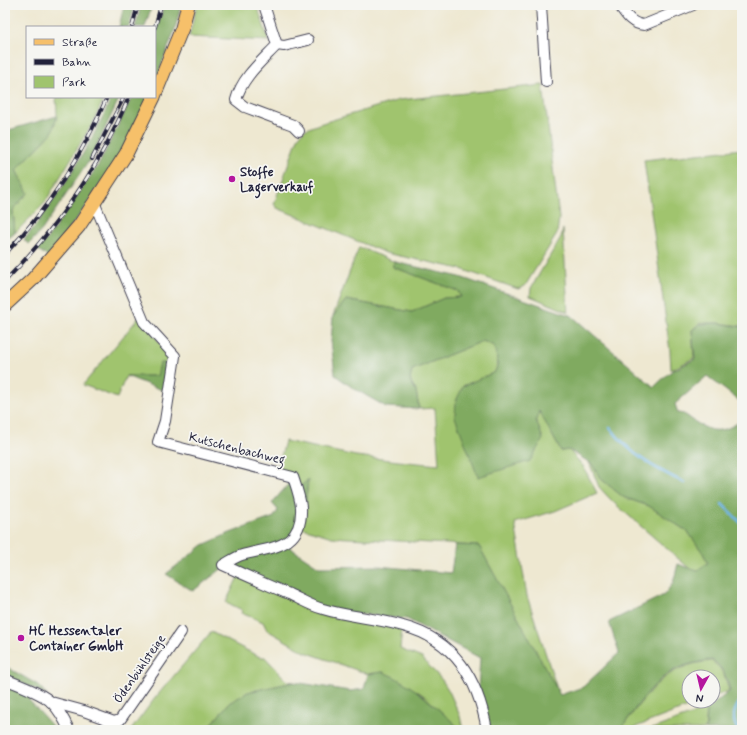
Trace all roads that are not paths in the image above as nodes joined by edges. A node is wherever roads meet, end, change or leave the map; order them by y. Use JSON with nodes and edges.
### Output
{"nodes":[{"id":1,"x":188,"y":5,"type":"edge"},
{"id":2,"x":264,"y":5,"type":"edge"},
{"id":3,"x":541,"y":5,"type":"edge"},
{"id":4,"x":619,"y":5,"type":"edge"},
{"id":5,"x":693,"y":5,"type":"edge"},
{"id":6,"x":308,"y":40,"type":"dead end"},
{"id":7,"x":278,"y":45,"type":"junction"},
{"id":8,"x":546,"y":82,"type":"dead end"},
{"id":9,"x":156,"y":91,"type":"edge"},
{"id":10,"x":153,"y":98,"type":"edge"},
{"id":11,"x":299,"y":131,"type":"dead end"},
{"id":12,"x":94,"y":202,"type":"junction"},
{"id":13,"x":5,"y":305,"type":"edge"},
{"id":14,"x":182,"y":632,"type":"dead end"},
{"id":15,"x":5,"y":679,"type":"edge"},
{"id":16,"x":51,"y":702,"type":"junction"},
{"id":17,"x":69,"y":730,"type":"edge"},
{"id":18,"x":487,"y":730,"type":"edge"}],
"edges":[{"from":1,"to":9,"type":"main road"},
{"from":2,"to":7,"type":"street"},
{"from":3,"to":8,"type":"street"},
{"from":4,"to":5,"type":"street"},
{"from":6,"to":7,"type":"street"},
{"from":7,"to":11,"type":"street"},
{"from":10,"to":12,"type":"main road"},
{"from":12,"to":13,"type":"main road"},
{"from":12,"to":18,"type":"street","name":"Kutschenbachweg"},
{"from":14,"to":16,"type":"street","name":"Ödenbühlsteige"},
{"from":15,"to":16,"type":"street","name":"Ödenbühlsteige"},
{"from":16,"to":17,"type":"street","name":"Ödenbühlsteige"}]}
